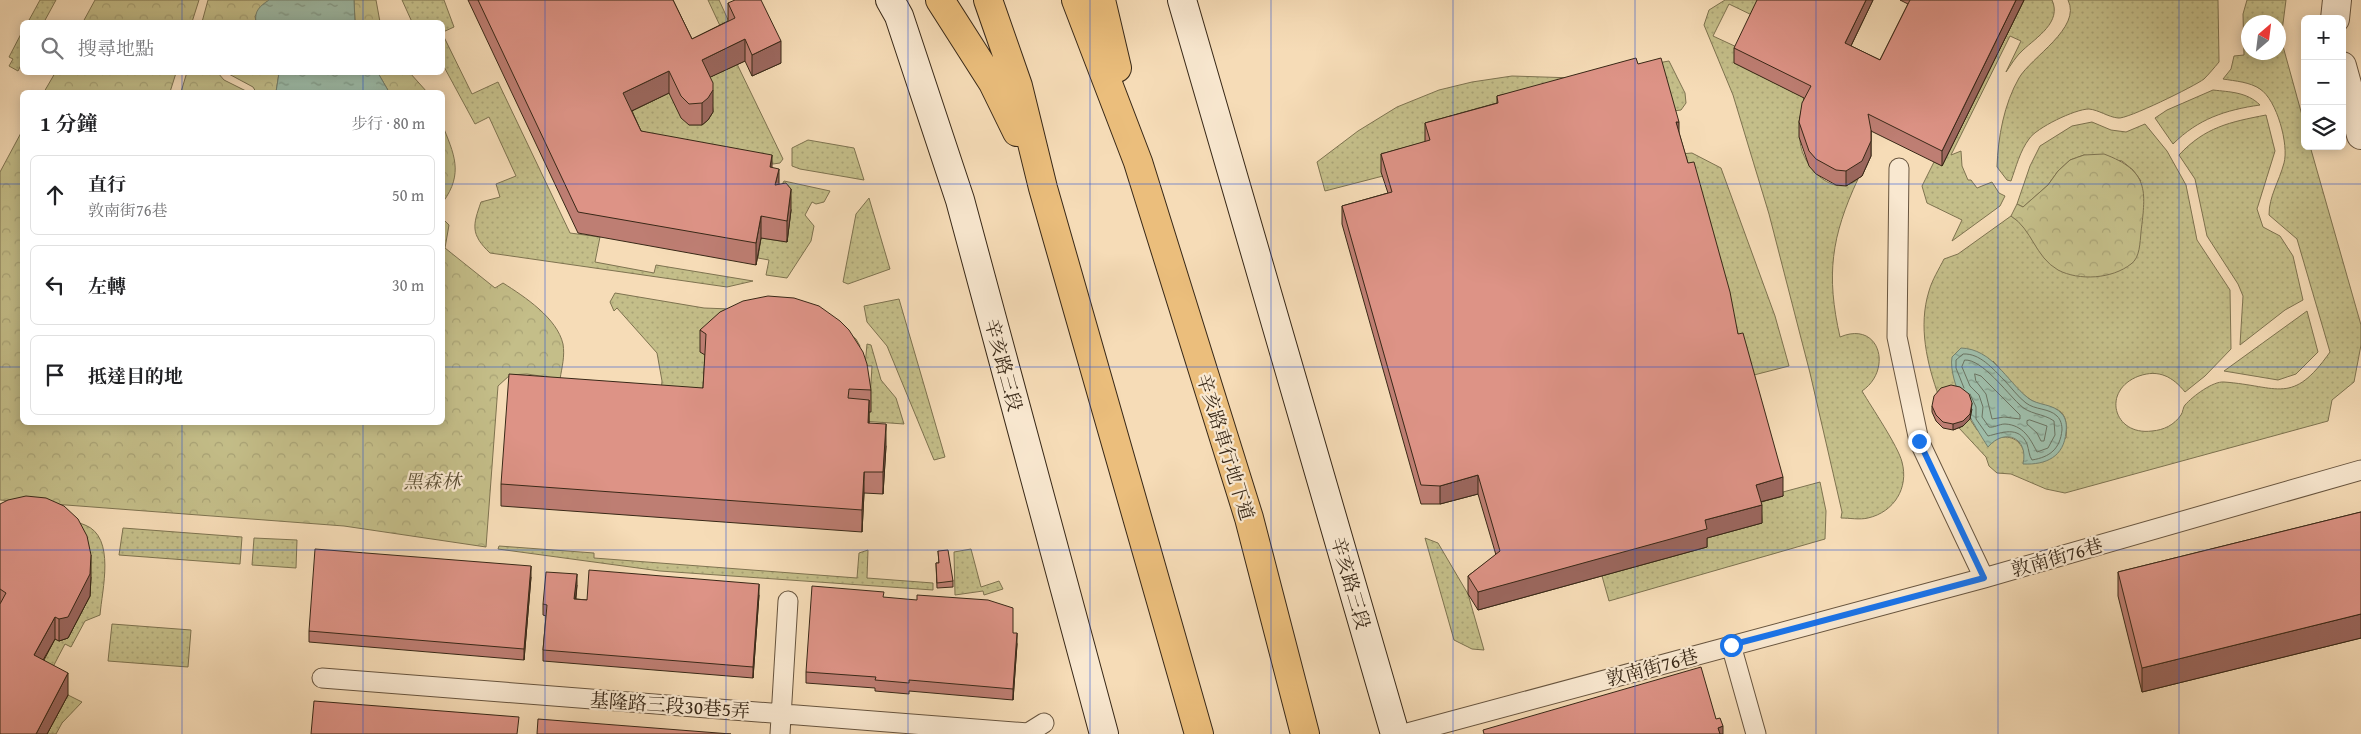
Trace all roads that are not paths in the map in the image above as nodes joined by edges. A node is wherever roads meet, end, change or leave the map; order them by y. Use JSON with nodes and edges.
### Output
{"nodes":[{"id":1,"x":890,"y":0,"type":"edge"},
{"id":2,"x":940,"y":0,"type":"edge"},
{"id":3,"x":988,"y":0,"type":"edge"},
{"id":4,"x":1076,"y":0,"type":"edge"},
{"id":5,"x":1101,"y":0,"type":"edge"},
{"id":6,"x":1182,"y":0,"type":"edge"},
{"id":7,"x":2337,"y":0,"type":"edge"},
{"id":8,"x":2335,"y":15,"type":"edge"},
{"id":9,"x":2346,"y":80,"type":"edge"},
{"id":10,"x":2360,"y":131,"type":"edge"},
{"id":11,"x":1138,"y":162,"type":"junction"},
{"id":12,"x":1899,"y":168,"type":"dead end"},
{"id":13,"x":1043,"y":188,"type":"junction"},
{"id":14,"x":2361,"y":470,"type":"edge"},
{"id":15,"x":1984,"y":578,"type":"junction"},
{"id":16,"x":788,"y":602,"type":"dead end"},
{"id":17,"x":1731,"y":645,"type":"junction"},
{"id":18,"x":322,"y":678,"type":"dead end"},
{"id":19,"x":782,"y":714,"type":"junction"},
{"id":20,"x":1044,"y":724,"type":"dead end"},
{"id":21,"x":780,"y":734,"type":"edge"},
{"id":22,"x":1104,"y":734,"type":"edge"},
{"id":23,"x":1199,"y":734,"type":"edge"},
{"id":24,"x":1305,"y":734,"type":"edge"},
{"id":25,"x":1395,"y":734,"type":"edge"},
{"id":26,"x":1404,"y":734,"type":"edge"},
{"id":27,"x":1756,"y":734,"type":"edge"}],
"edges":[{"from":1,"to":22,"type":"main road","name":"辛亥路三段"},
{"from":2,"to":13,"type":"main road"},
{"from":3,"to":13,"type":"main road"},
{"from":4,"to":11,"type":"main road"},
{"from":5,"to":11,"type":"main road"},
{"from":6,"to":25,"type":"main road","name":"辛亥路三段"},
{"from":7,"to":8,"type":"main road"},
{"from":9,"to":10,"type":"main road"},
{"from":11,"to":24,"type":"main road","name":"辛亥路車行地下道"},
{"from":12,"to":15,"type":"lane"},
{"from":13,"to":23,"type":"main road"},
{"from":14,"to":15,"type":"lane","name":"敦南街76巷"},
{"from":15,"to":17,"type":"lane","name":"敦南街76巷"},
{"from":16,"to":19,"type":"lane"},
{"from":17,"to":26,"type":"lane","name":"敦南街76巷"},
{"from":17,"to":27,"type":"lane"},
{"from":18,"to":19,"type":"lane","name":"基隆路三段30巷5弄"},
{"from":19,"to":20,"type":"lane","name":"基隆路三段30巷5弄"},
{"from":19,"to":21,"type":"lane"}]}
